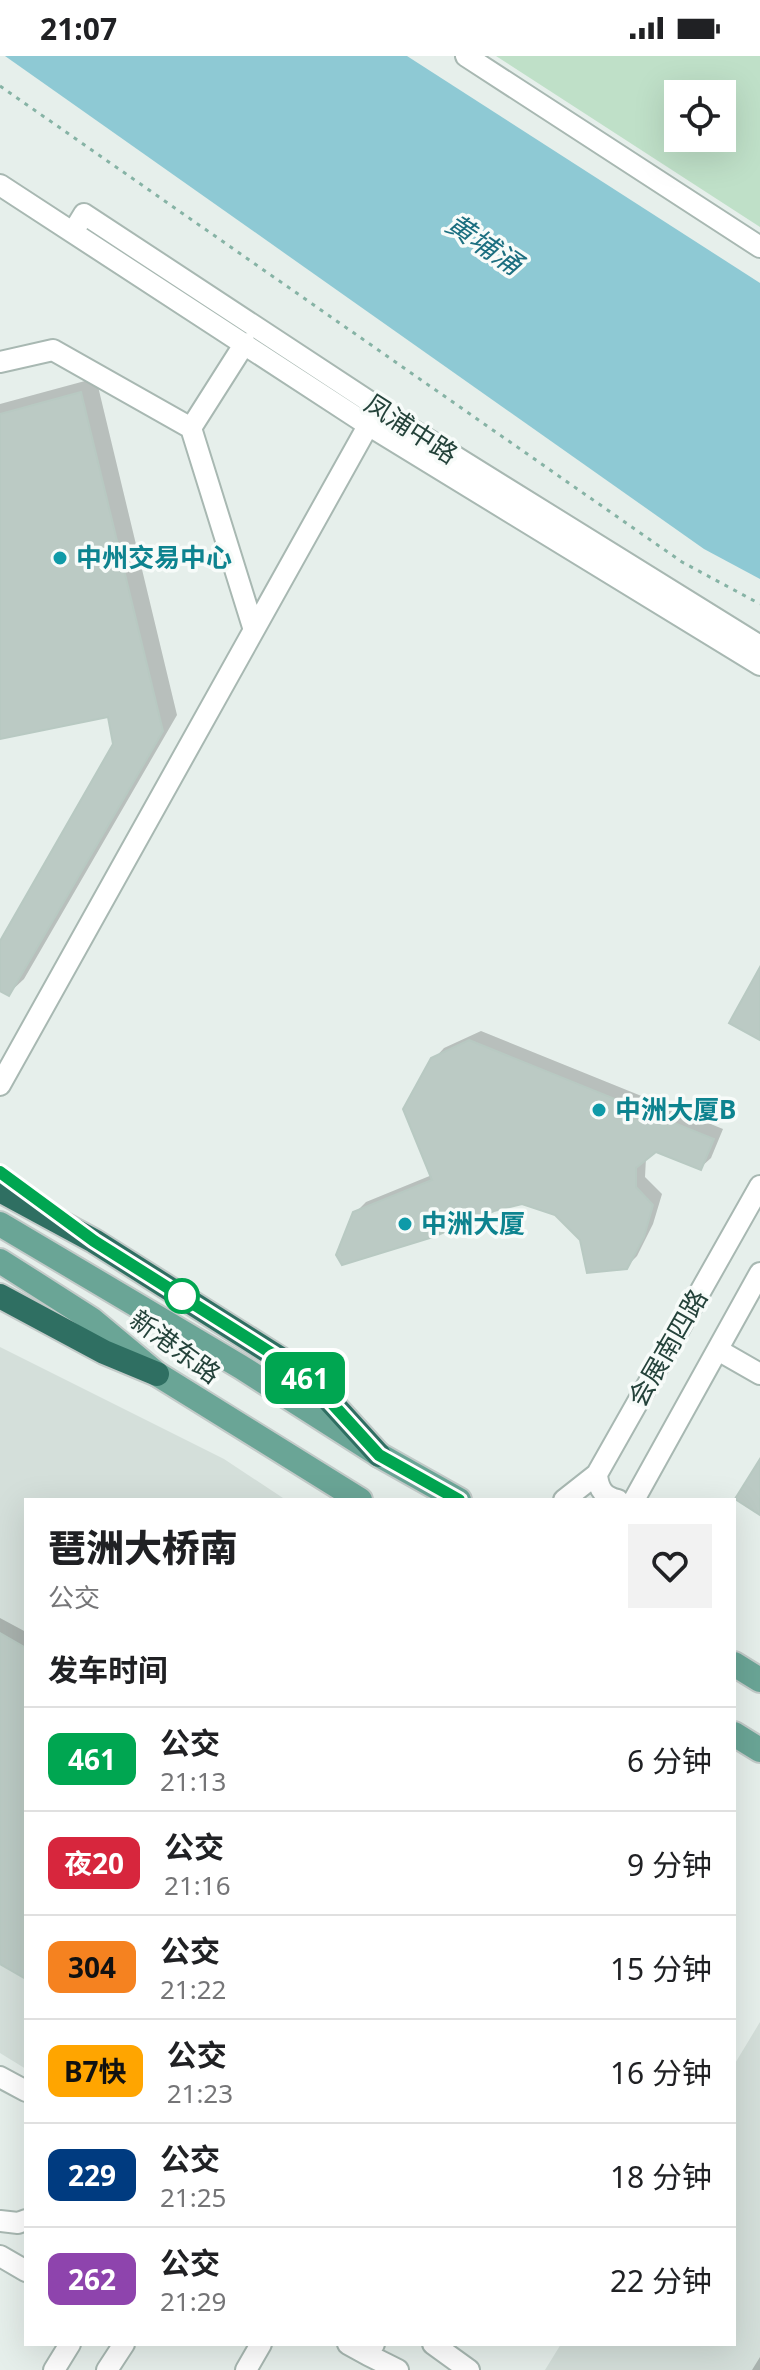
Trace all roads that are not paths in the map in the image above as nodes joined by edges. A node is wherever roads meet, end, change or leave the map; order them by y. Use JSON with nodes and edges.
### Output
{"nodes":[{"id":1,"x":466,"y":56,"type":"edge"},
{"id":2,"x":0,"y":185,"type":"edge"},
{"id":3,"x":73,"y":232,"type":"junction"},
{"id":4,"x":760,"y":247,"type":"edge"},
{"id":5,"x":245,"y":343,"type":"junction"},
{"id":6,"x":0,"y":362,"type":"edge"},
{"id":7,"x":373,"y":416,"type":"junction"},
{"id":8,"x":191,"y":428,"type":"junction"},
{"id":9,"x":253,"y":627,"type":"junction"},
{"id":10,"x":760,"y":646,"type":"edge"},
{"id":11,"x":760,"y":665,"type":"edge"},
{"id":12,"x":8,"y":1052,"type":"edge"},
{"id":13,"x":0,"y":1085,"type":"edge"},
{"id":14,"x":0,"y":1172,"type":"edge"},
{"id":15,"x":760,"y":1186,"type":"edge"},
{"id":16,"x":0,"y":1190,"type":"edge"},
{"id":17,"x":0,"y":1224,"type":"edge"},
{"id":18,"x":94,"y":1241,"type":"junction"},
{"id":19,"x":0,"y":1261,"type":"edge"},
{"id":20,"x":760,"y":1273,"type":"edge"},
{"id":21,"x":0,"y":1296,"type":"edge"},
{"id":22,"x":0,"y":1306,"type":"edge"},
{"id":23,"x":44,"y":1320,"type":"junction"},
{"id":24,"x":718,"y":1350,"type":"junction"},
{"id":25,"x":157,"y":1374,"type":"junction"},
{"id":26,"x":760,"y":1374,"type":"edge"},
{"id":27,"x":379,"y":1455,"type":"junction"},
{"id":28,"x":597,"y":1474,"type":"junction"},
{"id":29,"x":357,"y":1498,"type":"edge"},
{"id":30,"x":455,"y":1498,"type":"edge"},
{"id":31,"x":567,"y":1498,"type":"edge"},
{"id":32,"x":624,"y":1498,"type":"edge"},
{"id":33,"x":629,"y":1498,"type":"edge"},
{"id":34,"x":736,"y":1665,"type":"edge"},
{"id":35,"x":760,"y":1680,"type":"edge"},
{"id":36,"x":736,"y":1735,"type":"edge"},
{"id":37,"x":760,"y":1750,"type":"edge"},
{"id":38,"x":0,"y":2077,"type":"edge"},
{"id":39,"x":24,"y":2090,"type":"edge"},
{"id":40,"x":0,"y":2256,"type":"edge"},
{"id":41,"x":24,"y":2270,"type":"edge"},
{"id":42,"x":69,"y":2346,"type":"edge"},
{"id":43,"x":123,"y":2346,"type":"edge"},
{"id":44,"x":260,"y":2346,"type":"edge"},
{"id":45,"x":436,"y":2346,"type":"edge"},
{"id":46,"x":371,"y":2350,"type":"edge"},
{"id":47,"x":54,"y":2370,"type":"edge"},
{"id":48,"x":107,"y":2370,"type":"edge"},
{"id":49,"x":246,"y":2370,"type":"edge"},
{"id":50,"x":398,"y":2370,"type":"edge"},
{"id":51,"x":469,"y":2370,"type":"edge"}],
"edges":[{"from":1,"to":4,"type":"street"},
{"from":2,"to":3,"type":"street","name":"凤浦中路"},
{"from":3,"to":5,"type":"street","name":"凤浦中路"},
{"from":3,"to":7,"type":"street","name":"凤浦中路"},
{"from":5,"to":7,"type":"street","name":"凤浦中路"},
{"from":5,"to":8,"type":"street"},
{"from":6,"to":8,"type":"street"},
{"from":7,"to":9,"type":"street"},
{"from":7,"to":10,"type":"street","name":"凤浦中路"},
{"from":7,"to":11,"type":"street","name":"凤浦中路"},
{"from":8,"to":9,"type":"street"},
{"from":9,"to":12,"type":"street"},
{"from":12,"to":13,"type":"street"},
{"from":14,"to":18,"type":"highway"},
{"from":15,"to":28,"type":"street","name":"会展南四路"},
{"from":16,"to":18,"type":"highway"},
{"from":17,"to":27,"type":"main road","name":"新港东路"},
{"from":18,"to":27,"type":"highway"},
{"from":19,"to":25,"type":"main road","name":"新港东路"},
{"from":20,"to":24,"type":"street","name":"会展南四路"},
{"from":21,"to":23,"type":"highway"},
{"from":22,"to":23,"type":"highway"},
{"from":23,"to":25,"type":"highway"},
{"from":24,"to":26,"type":"street"},
{"from":24,"to":33,"type":"street","name":"会展南四路"},
{"from":25,"to":29,"type":"main road","name":"新港东路"},
{"from":27,"to":30,"type":"main road","name":"新港东路"},
{"from":28,"to":31,"type":"street","name":"会展南四路"},
{"from":28,"to":32,"type":"street"},
{"from":34,"to":35,"type":"main road"},
{"from":36,"to":37,"type":"main road"},
{"from":38,"to":39,"type":"street"},
{"from":40,"to":41,"type":"street"},
{"from":42,"to":47,"type":"street"},
{"from":43,"to":48,"type":"street"},
{"from":44,"to":49,"type":"street"},
{"from":45,"to":51,"type":"street"},
{"from":46,"to":50,"type":"street"}]}
